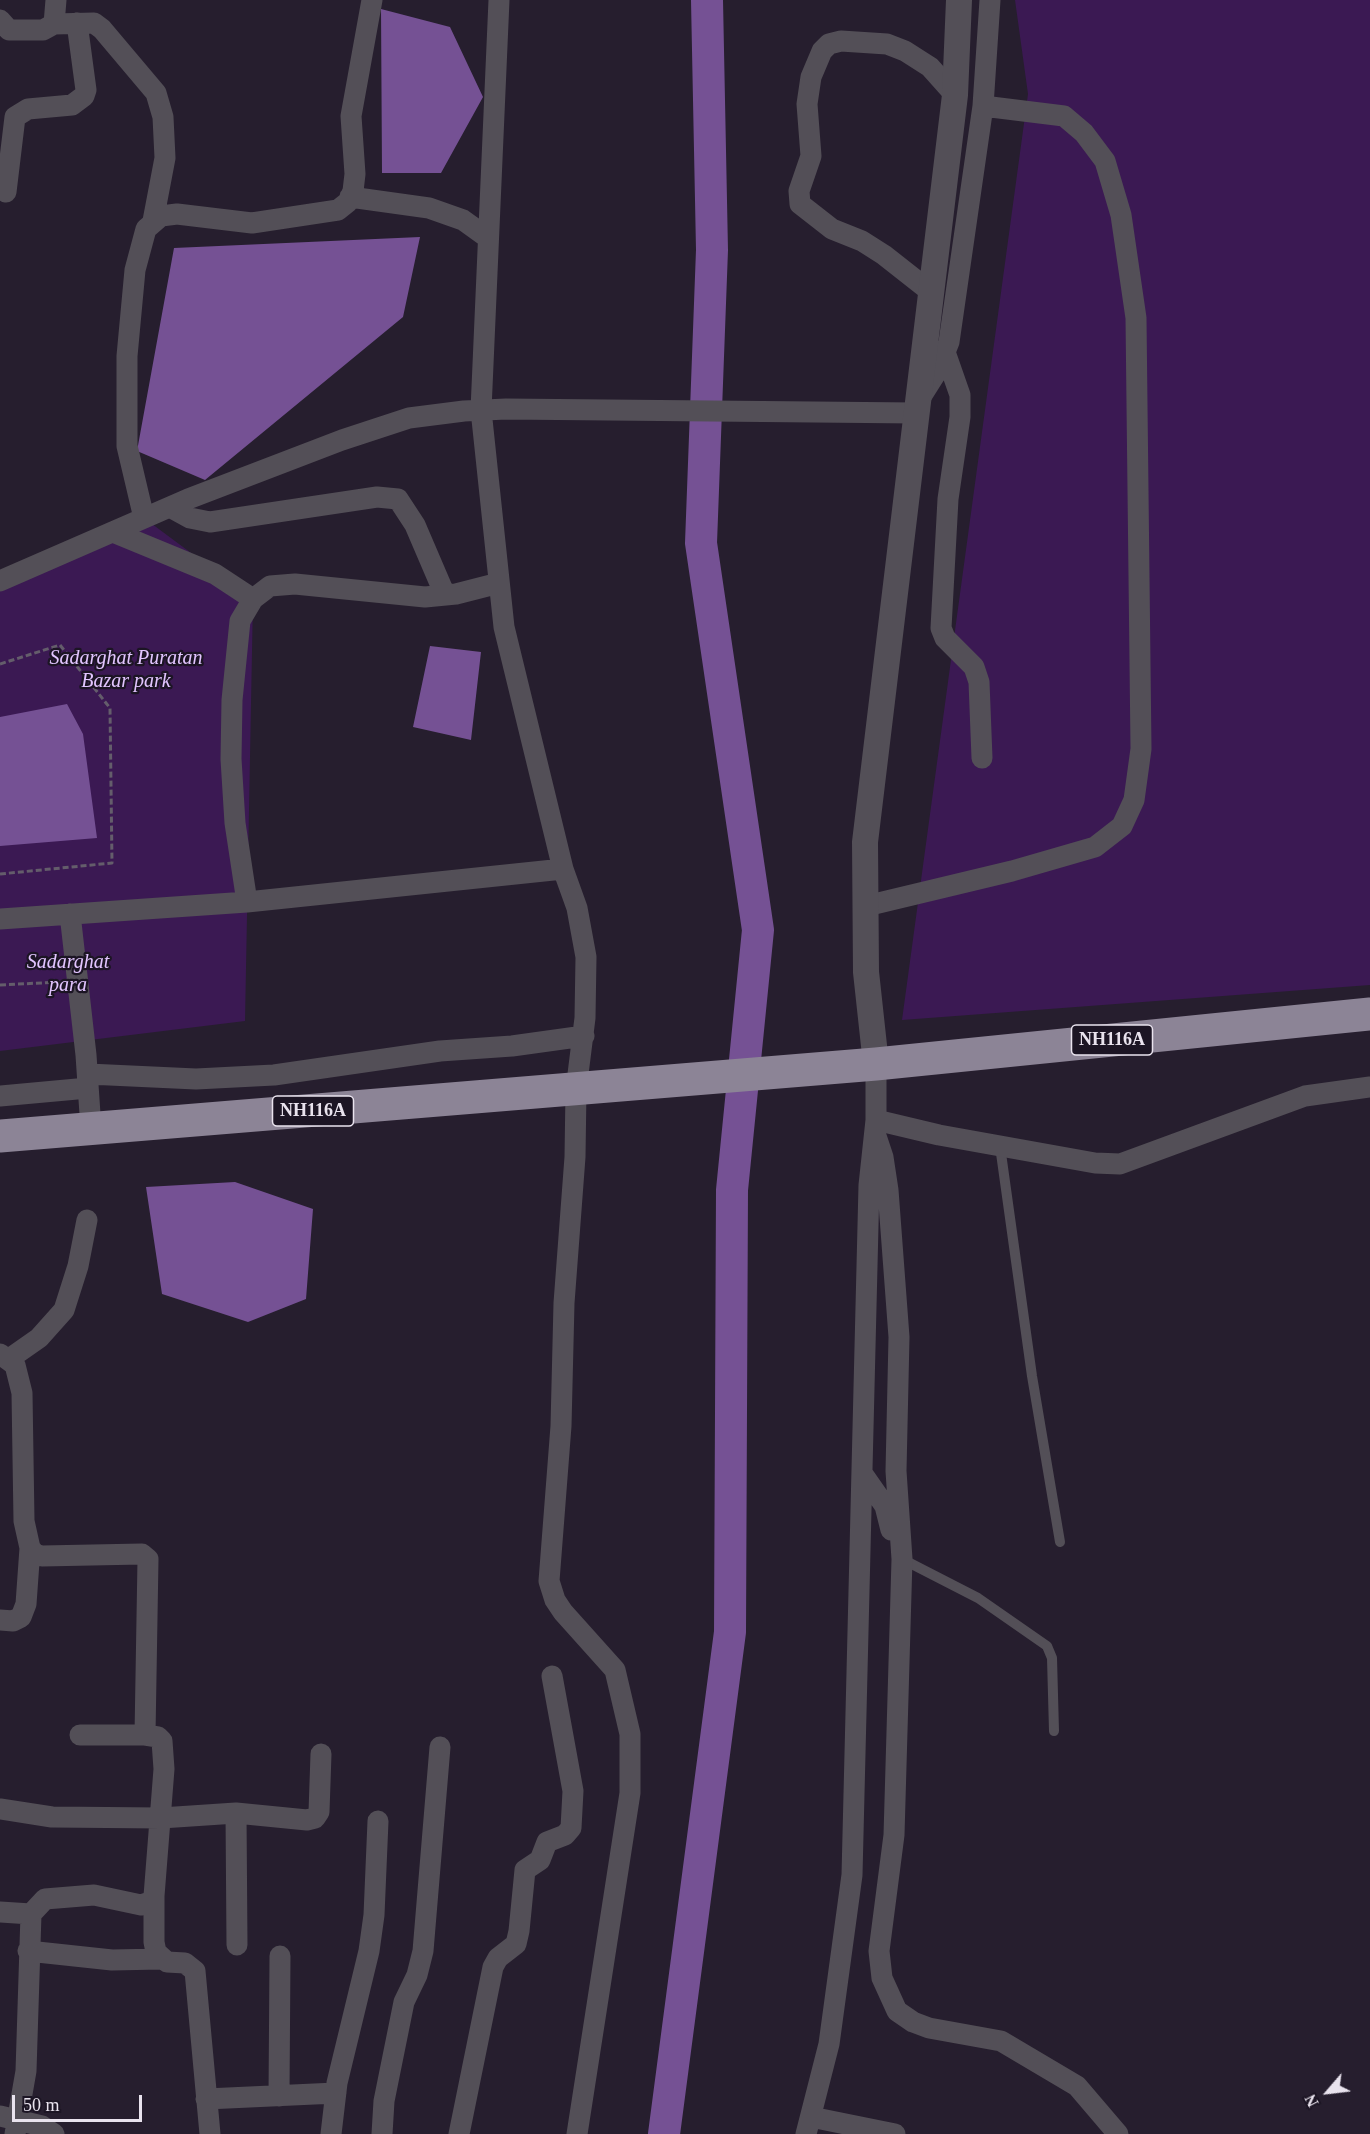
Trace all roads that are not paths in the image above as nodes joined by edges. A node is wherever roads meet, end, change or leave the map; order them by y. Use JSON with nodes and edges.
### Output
{"nodes":[{"id":1,"x":56,"y":0,"type":"edge"},
{"id":2,"x":372,"y":0,"type":"edge"},
{"id":3,"x":499,"y":0,"type":"edge"},
{"id":4,"x":959,"y":0,"type":"edge"},
{"id":5,"x":990,"y":0,"type":"edge"},
{"id":6,"x":0,"y":20,"type":"edge"},
{"id":7,"x":77,"y":23,"type":"junction"},
{"id":8,"x":54,"y":24,"type":"junction"},
{"id":9,"x":955,"y":95,"type":"junction"},
{"id":10,"x":983,"y":106,"type":"junction"},
{"id":11,"x":6,"y":192,"type":"dead end"},
{"id":12,"x":350,"y":197,"type":"junction"},
{"id":13,"x":153,"y":221,"type":"junction"},
{"id":14,"x":488,"y":238,"type":"junction"},
{"id":15,"x":931,"y":291,"type":"junction"},
{"id":16,"x":945,"y":352,"type":"junction"},
{"id":17,"x":917,"y":408,"type":"junction"},
{"id":18,"x":481,"y":410,"type":"junction"},
{"id":19,"x":170,"y":507,"type":"junction"},
{"id":20,"x":144,"y":518,"type":"junction"},
{"id":21,"x":113,"y":532,"type":"junction"},
{"id":22,"x":0,"y":581,"type":"edge"},
{"id":23,"x":499,"y":583,"type":"junction"},
{"id":24,"x":445,"y":595,"type":"junction"},
{"id":25,"x":253,"y":599,"type":"junction"},
{"id":26,"x":982,"y":759,"type":"dead end"},
{"id":27,"x":563,"y":869,"type":"junction"},
{"id":28,"x":247,"y":902,"type":"junction"},
{"id":29,"x":866,"y":906,"type":"junction"},
{"id":30,"x":70,"y":914,"type":"junction"},
{"id":31,"x":0,"y":919,"type":"edge"},
{"id":32,"x":1370,"y":1014,"type":"edge"},
{"id":33,"x":584,"y":1036,"type":"junction"},
{"id":34,"x":864,"y":1064,"type":"junction"},
{"id":35,"x":88,"y":1081,"type":"junction"},
{"id":36,"x":1370,"y":1087,"type":"edge"},
{"id":37,"x":576,"y":1090,"type":"junction"},
{"id":38,"x":0,"y":1096,"type":"edge"},
{"id":39,"x":876,"y":1127,"type":"junction"},
{"id":40,"x":91,"y":1129,"type":"junction"},
{"id":41,"x":0,"y":1136,"type":"edge"},
{"id":42,"x":1000,"y":1146,"type":"junction"},
{"id":43,"x":87,"y":1220,"type":"dead end"},
{"id":44,"x":7,"y":1366,"type":"edge"},
{"id":45,"x":862,"y":1473,"type":"junction"},
{"id":46,"x":1060,"y":1542,"type":"dead end"},
{"id":47,"x":30,"y":1548,"type":"junction"},
{"id":48,"x":902,"y":1565,"type":"junction"},
{"id":49,"x":0,"y":1620,"type":"edge"},
{"id":50,"x":552,"y":1676,"type":"dead end"},
{"id":51,"x":1054,"y":1731,"type":"dead end"},
{"id":52,"x":81,"y":1735,"type":"dead end"},
{"id":53,"x":145,"y":1735,"type":"junction"},
{"id":54,"x":440,"y":1747,"type":"dead end"},
{"id":55,"x":321,"y":1754,"type":"dead end"},
{"id":56,"x":0,"y":1809,"type":"edge"},
{"id":57,"x":236,"y":1813,"type":"junction"},
{"id":58,"x":161,"y":1818,"type":"junction"},
{"id":59,"x":378,"y":1821,"type":"dead end"},
{"id":60,"x":154,"y":1896,"type":"junction"},
{"id":61,"x":0,"y":1912,"type":"edge"},
{"id":62,"x":31,"y":1914,"type":"junction"},
{"id":63,"x":237,"y":1945,"type":"dead end"},
{"id":64,"x":28,"y":1951,"type":"junction"},
{"id":65,"x":280,"y":1956,"type":"dead end"},
{"id":66,"x":161,"y":1959,"type":"junction"},
{"id":67,"x":336,"y":2093,"type":"junction"},
{"id":68,"x":279,"y":2096,"type":"junction"},
{"id":69,"x":206,"y":2099,"type":"junction"},
{"id":70,"x":11,"y":2123,"type":"edge"},
{"id":71,"x":808,"y":2125,"type":"edge"},
{"id":72,"x":54,"y":2134,"type":"edge"},
{"id":73,"x":210,"y":2134,"type":"edge"},
{"id":74,"x":331,"y":2134,"type":"edge"},
{"id":75,"x":382,"y":2134,"type":"edge"},
{"id":76,"x":459,"y":2134,"type":"edge"},
{"id":77,"x":577,"y":2134,"type":"edge"},
{"id":78,"x":895,"y":2134,"type":"edge"},
{"id":79,"x":1118,"y":2134,"type":"edge"}],
"edges":[{"from":1,"to":8,"type":"street"},
{"from":2,"to":12,"type":"street"},
{"from":3,"to":14,"type":"street"},
{"from":4,"to":9,"type":"street"},
{"from":5,"to":10,"type":"street"},
{"from":6,"to":8,"type":"street"},
{"from":7,"to":8,"type":"street"},
{"from":7,"to":11,"type":"street"},
{"from":7,"to":13,"type":"street"},
{"from":9,"to":15,"type":"street"},
{"from":9,"to":15,"type":"street"},
{"from":10,"to":16,"type":"street"},
{"from":10,"to":29,"type":"street"},
{"from":12,"to":13,"type":"street"},
{"from":12,"to":14,"type":"street"},
{"from":13,"to":20,"type":"street"},
{"from":14,"to":18,"type":"street"},
{"from":15,"to":17,"type":"street"},
{"from":16,"to":17,"type":"street"},
{"from":16,"to":26,"type":"street"},
{"from":17,"to":18,"type":"street"},
{"from":17,"to":29,"type":"street"},
{"from":18,"to":19,"type":"street"},
{"from":18,"to":23,"type":"street"},
{"from":19,"to":20,"type":"street"},
{"from":19,"to":24,"type":"street"},
{"from":20,"to":21,"type":"street"},
{"from":21,"to":22,"type":"street"},
{"from":21,"to":25,"type":"street"},
{"from":23,"to":24,"type":"street"},
{"from":23,"to":27,"type":"street"},
{"from":24,"to":25,"type":"street"},
{"from":25,"to":28,"type":"street"},
{"from":27,"to":28,"type":"street"},
{"from":27,"to":33,"type":"street"},
{"from":28,"to":30,"type":"street"},
{"from":29,"to":34,"type":"street"},
{"from":30,"to":31,"type":"street"},
{"from":30,"to":35,"type":"street"},
{"from":32,"to":34,"type":"highway","number":"NH116A"},
{"from":33,"to":35,"type":"street"},
{"from":33,"to":37,"type":"street"},
{"from":34,"to":37,"type":"highway","number":"NH116A"},
{"from":34,"to":39,"type":"street"},
{"from":35,"to":38,"type":"street"},
{"from":35,"to":40,"type":"street"},
{"from":36,"to":42,"type":"street"},
{"from":37,"to":40,"type":"highway","number":"NH116A"},
{"from":37,"to":77,"type":"street"},
{"from":39,"to":42,"type":"street"},
{"from":39,"to":45,"type":"street"},
{"from":39,"to":48,"type":"street"},
{"from":40,"to":41,"type":"highway","number":"NH116A"},
{"from":42,"to":46,"type":"lane"},
{"from":43,"to":44,"type":"street"},
{"from":44,"to":47,"type":"street"},
{"from":45,"to":48,"type":"street"},
{"from":45,"to":71,"type":"street"},
{"from":47,"to":49,"type":"street"},
{"from":47,"to":53,"type":"street"},
{"from":48,"to":51,"type":"lane"},
{"from":48,"to":79,"type":"street"},
{"from":50,"to":76,"type":"street"},
{"from":52,"to":53,"type":"street"},
{"from":53,"to":58,"type":"street"},
{"from":54,"to":75,"type":"street"},
{"from":55,"to":57,"type":"street"},
{"from":56,"to":58,"type":"street"},
{"from":57,"to":58,"type":"street"},
{"from":57,"to":63,"type":"street"},
{"from":58,"to":60,"type":"street"},
{"from":59,"to":67,"type":"street"},
{"from":60,"to":62,"type":"street"},
{"from":60,"to":66,"type":"street"},
{"from":61,"to":62,"type":"street"},
{"from":62,"to":64,"type":"street"},
{"from":64,"to":66,"type":"street"},
{"from":64,"to":70,"type":"street"},
{"from":65,"to":68,"type":"street"},
{"from":66,"to":69,"type":"street"},
{"from":67,"to":68,"type":"street"},
{"from":67,"to":74,"type":"street"},
{"from":68,"to":69,"type":"street"},
{"from":69,"to":73,"type":"street"},
{"from":70,"to":72,"type":"street"},
{"from":71,"to":78,"type":"street"}]}
